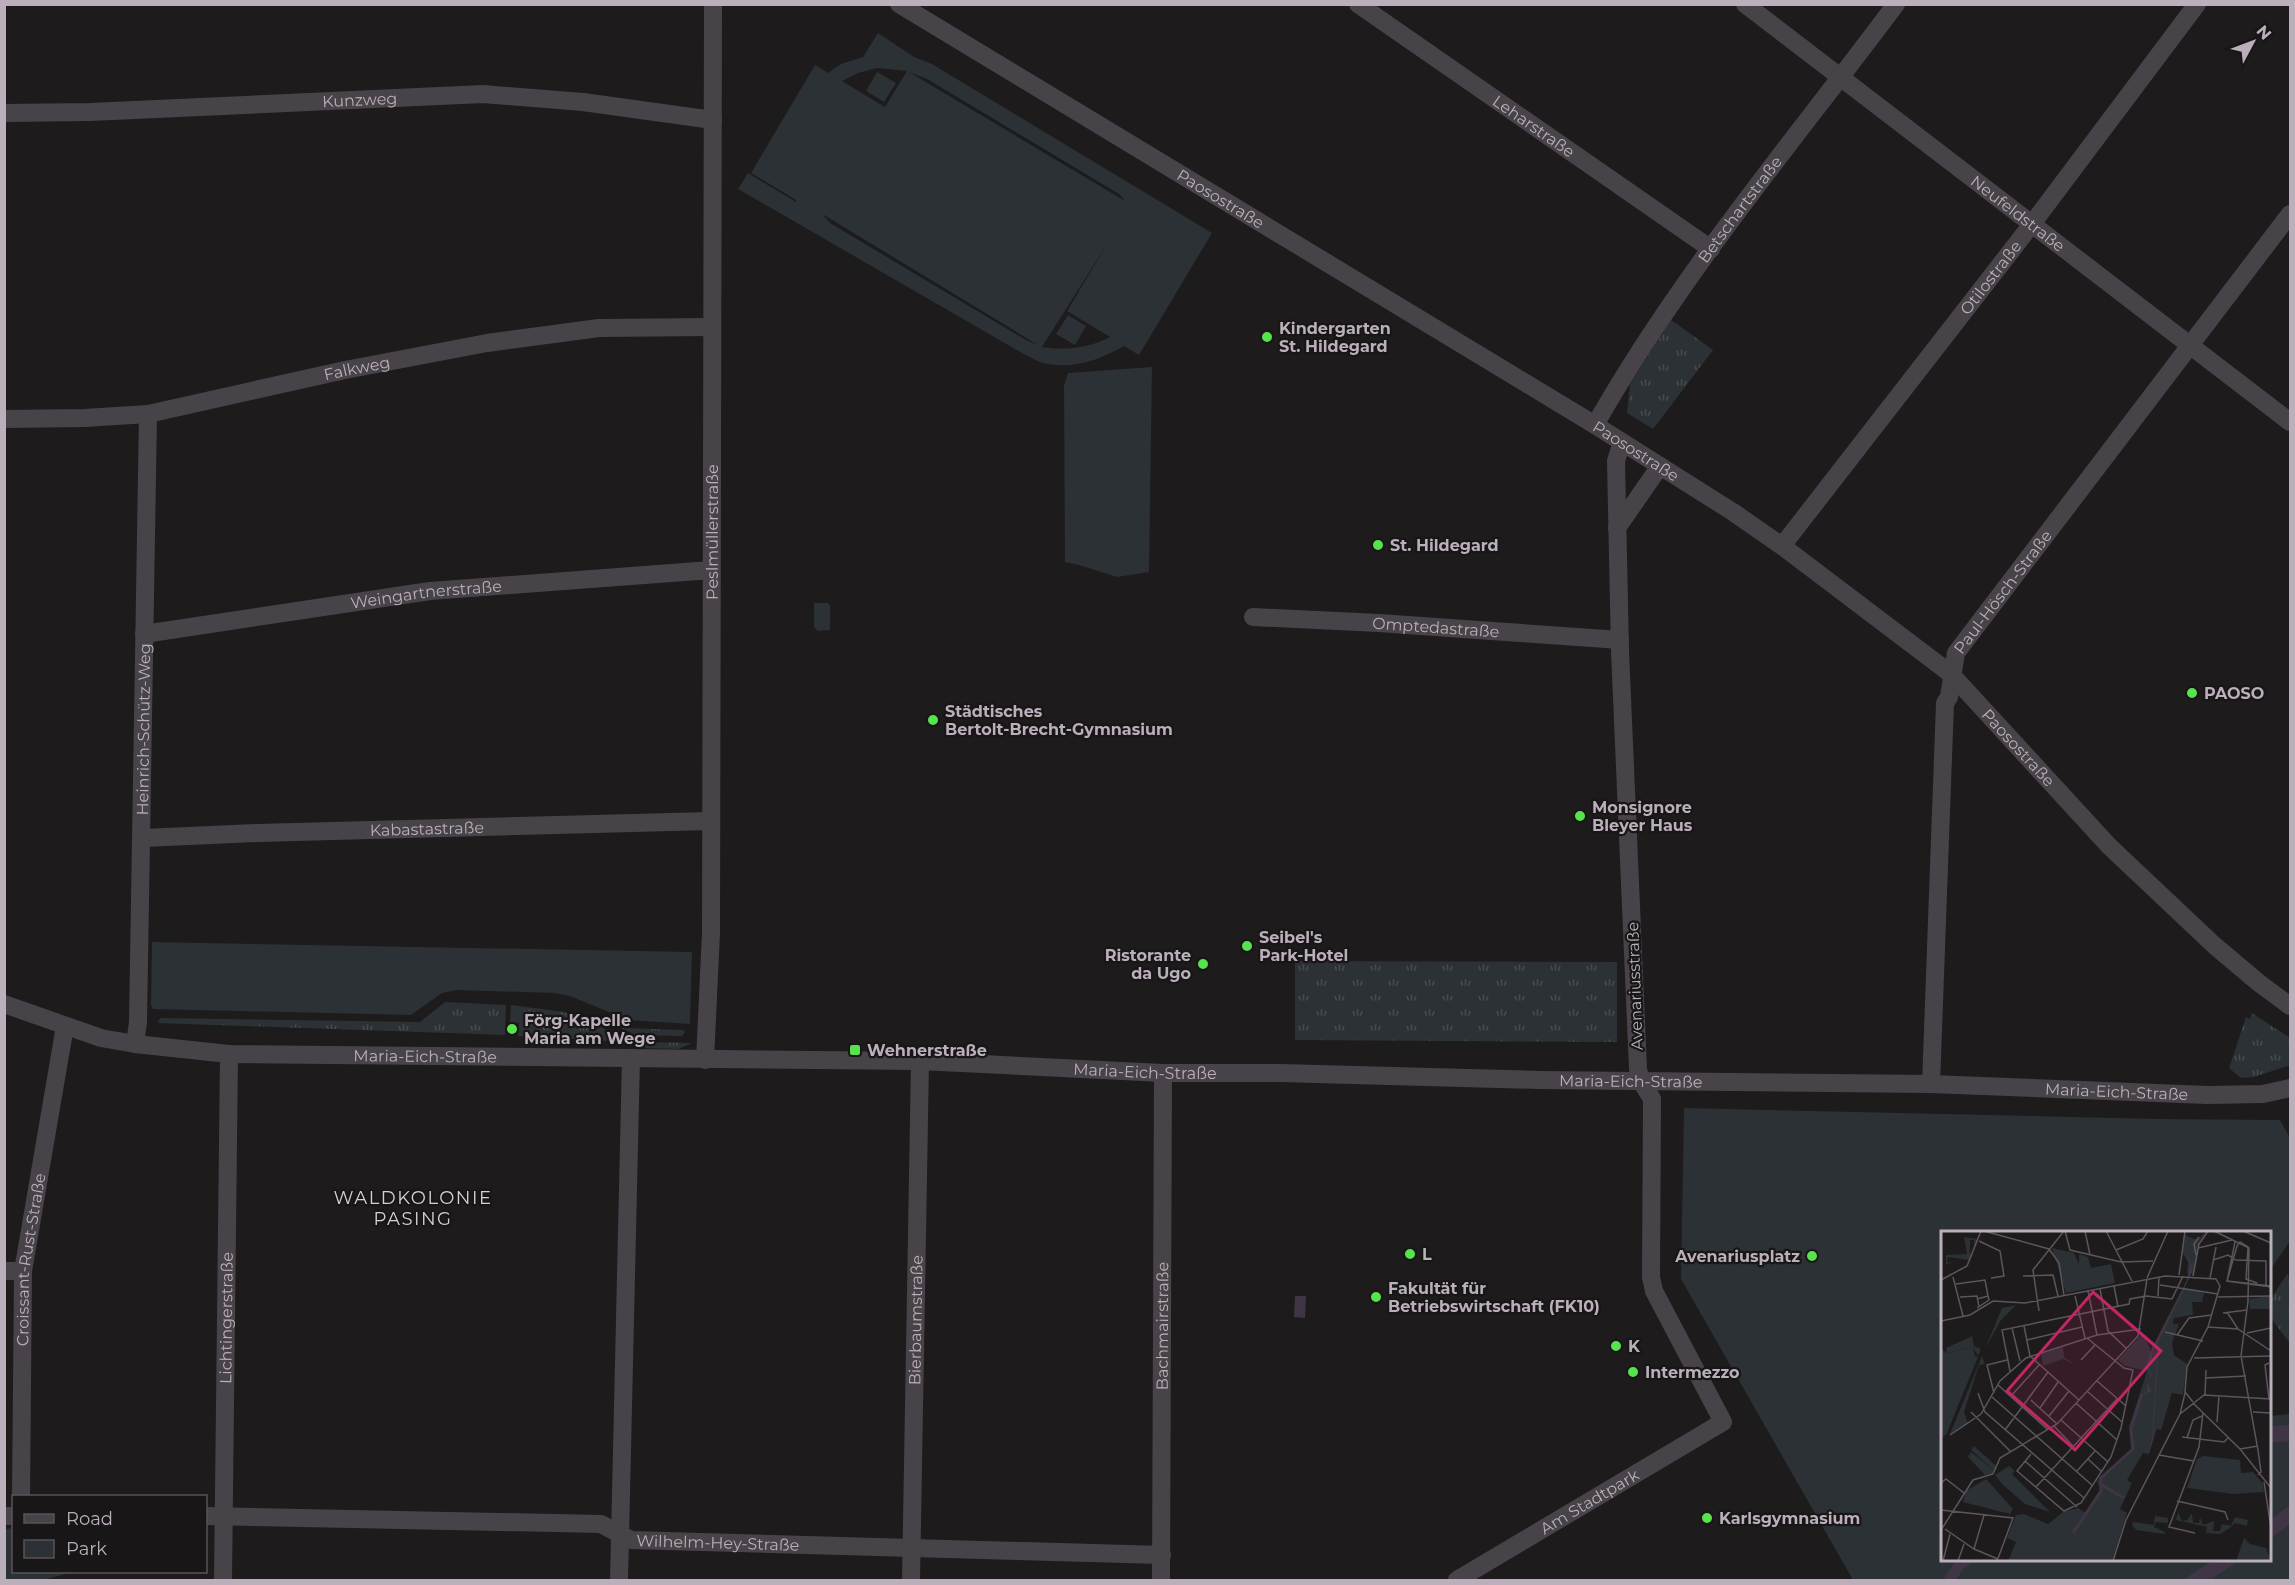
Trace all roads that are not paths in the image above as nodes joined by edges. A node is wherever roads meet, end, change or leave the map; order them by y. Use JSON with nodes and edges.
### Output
{"nodes":[{"id":1,"x":713,"y":4,"type":"edge"},
{"id":2,"x":899,"y":4,"type":"edge"},
{"id":3,"x":1358,"y":4,"type":"edge"},
{"id":4,"x":1745,"y":4,"type":"edge"},
{"id":5,"x":1896,"y":4,"type":"edge"},
{"id":6,"x":2197,"y":4,"type":"edge"},
{"id":7,"x":1842,"y":77,"type":"junction"},
{"id":8,"x":4,"y":113,"type":"edge"},
{"id":9,"x":713,"y":120,"type":"junction"},
{"id":10,"x":2290,"y":214,"type":"edge"},
{"id":11,"x":2032,"y":224,"type":"junction"},
{"id":12,"x":1711,"y":249,"type":"junction"},
{"id":13,"x":712,"y":327,"type":"junction"},
{"id":14,"x":2192,"y":346,"type":"junction"},
{"id":15,"x":148,"y":414,"type":"junction"},
{"id":16,"x":4,"y":419,"type":"edge"},
{"id":17,"x":2290,"y":422,"type":"edge"},
{"id":18,"x":1595,"y":425,"type":"junction"},
{"id":19,"x":1622,"y":442,"type":"junction"},
{"id":20,"x":1660,"y":466,"type":"junction"},
{"id":21,"x":1617,"y":528,"type":"junction"},
{"id":22,"x":1782,"y":546,"type":"junction"},
{"id":23,"x":711,"y":570,"type":"junction"},
{"id":24,"x":1253,"y":617,"type":"dead end"},
{"id":25,"x":144,"y":634,"type":"junction"},
{"id":26,"x":1620,"y":640,"type":"junction"},
{"id":27,"x":1951,"y":674,"type":"junction"},
{"id":28,"x":710,"y":821,"type":"junction"},
{"id":29,"x":143,"y":838,"type":"junction"},
{"id":30,"x":4,"y":1004,"type":"edge"},
{"id":31,"x":2290,"y":1006,"type":"edge"},
{"id":32,"x":65,"y":1026,"type":"junction"},
{"id":33,"x":135,"y":1044,"type":"junction"},
{"id":34,"x":229,"y":1054,"type":"junction"},
{"id":35,"x":631,"y":1058,"type":"junction"},
{"id":36,"x":705,"y":1060,"type":"junction"},
{"id":37,"x":920,"y":1062,"type":"junction"},
{"id":38,"x":1163,"y":1073,"type":"junction"},
{"id":39,"x":1641,"y":1081,"type":"junction"},
{"id":40,"x":1931,"y":1084,"type":"junction"},
{"id":41,"x":2290,"y":1088,"type":"edge"},
{"id":42,"x":4,"y":1271,"type":"edge"},
{"id":43,"x":23,"y":1271,"type":"junction"},
{"id":44,"x":1723,"y":1422,"type":"joint"},
{"id":45,"x":21,"y":1495,"type":"edge"},
{"id":46,"x":207,"y":1516,"type":"edge"},
{"id":47,"x":224,"y":1517,"type":"junction"},
{"id":48,"x":619,"y":1533,"type":"junction"},
{"id":49,"x":912,"y":1547,"type":"junction"},
{"id":50,"x":1162,"y":1555,"type":"junction"},
{"id":51,"x":223,"y":1581,"type":"edge"},
{"id":52,"x":619,"y":1581,"type":"edge"},
{"id":53,"x":911,"y":1581,"type":"edge"},
{"id":54,"x":1161,"y":1581,"type":"edge"},
{"id":55,"x":1457,"y":1581,"type":"edge"}],
"edges":[{"from":1,"to":9,"type":"street","name":"Peslmüllerstraße"},
{"from":2,"to":18,"type":"street","name":"Paosostraße"},
{"from":3,"to":12,"type":"street","name":"Leharstraße"},
{"from":4,"to":7,"type":"street","name":"Neufeldstraße"},
{"from":5,"to":7,"type":"street","name":"Betschartstraße"},
{"from":6,"to":11,"type":"street","name":"Otilostraße"},
{"from":7,"to":11,"type":"street","name":"Neufeldstraße"},
{"from":7,"to":12,"type":"street","name":"Betschartstraße"},
{"from":8,"to":9,"type":"street","name":"Kunzweg"},
{"from":9,"to":13,"type":"street","name":"Peslmüllerstraße"},
{"from":10,"to":14,"type":"street","name":"Paul-Hösch-Straße"},
{"from":11,"to":14,"type":"street","name":"Neufeldstraße"},
{"from":11,"to":22,"type":"street","name":"Otilostraße"},
{"from":12,"to":18,"type":"street","name":"Betschartstraße"},
{"from":13,"to":15,"type":"street","name":"Falkweg"},
{"from":13,"to":23,"type":"street","name":"Peslmüllerstraße"},
{"from":14,"to":17,"type":"street","name":"Neufeldstraße"},
{"from":14,"to":27,"type":"street","name":"Paul-Hösch-Straße"},
{"from":15,"to":16,"type":"street","name":"Falkweg"},
{"from":15,"to":25,"type":"street","name":"Heinrich-Schütz-Weg"},
{"from":18,"to":19,"type":"street","name":"Paosostraße"},
{"from":19,"to":20,"type":"street","name":"Paosostraße"},
{"from":19,"to":21,"type":"street","name":"Avenariusstraße"},
{"from":20,"to":21,"type":"street"},
{"from":20,"to":22,"type":"street","name":"Paosostraße"},
{"from":21,"to":26,"type":"street","name":"Avenariusstraße"},
{"from":22,"to":27,"type":"street","name":"Paosostraße"},
{"from":23,"to":25,"type":"street","name":"Weingartnerstraße"},
{"from":23,"to":28,"type":"street","name":"Peslmüllerstraße"},
{"from":24,"to":26,"type":"street","name":"Omptedastraße"},
{"from":25,"to":29,"type":"street","name":"Heinrich-Schütz-Weg"},
{"from":26,"to":39,"type":"street","name":"Avenariusstraße"},
{"from":27,"to":31,"type":"street","name":"Paosostraße"},
{"from":27,"to":40,"type":"street","name":"Paul-Hösch-Straße"},
{"from":28,"to":29,"type":"street","name":"Kabastastraße"},
{"from":28,"to":36,"type":"street","name":"Peslmüllerstraße"},
{"from":29,"to":33,"type":"street","name":"Heinrich-Schütz-Weg"},
{"from":30,"to":32,"type":"street","name":"Maria-Eich-Straße"},
{"from":32,"to":33,"type":"street","name":"Maria-Eich-Straße"},
{"from":32,"to":43,"type":"street","name":"Croissant-Rust-Straße"},
{"from":33,"to":34,"type":"street","name":"Maria-Eich-Straße"},
{"from":34,"to":35,"type":"street","name":"Maria-Eich-Straße"},
{"from":34,"to":47,"type":"street","name":"Lichtingerstraße"},
{"from":35,"to":36,"type":"street","name":"Maria-Eich-Straße"},
{"from":35,"to":48,"type":"street"},
{"from":36,"to":37,"type":"street","name":"Maria-Eich-Straße"},
{"from":37,"to":38,"type":"street","name":"Maria-Eich-Straße"},
{"from":37,"to":49,"type":"street","name":"Bierbaumstraße"},
{"from":38,"to":39,"type":"street","name":"Maria-Eich-Straße"},
{"from":38,"to":50,"type":"street","name":"Bachmairstraße"},
{"from":39,"to":40,"type":"street","name":"Maria-Eich-Straße"},
{"from":39,"to":44,"type":"street","name":"Avenariusstraße"},
{"from":40,"to":41,"type":"street","name":"Maria-Eich-Straße"},
{"from":42,"to":43,"type":"street"},
{"from":43,"to":45,"type":"street","name":"Croissant-Rust-Straße"},
{"from":44,"to":55,"type":"street","name":"Am Stadtpark"},
{"from":46,"to":47,"type":"street","name":"Wilhelm-Hey-Straße"},
{"from":47,"to":48,"type":"street","name":"Wilhelm-Hey-Straße"},
{"from":47,"to":51,"type":"street","name":"Lichtingerstraße"},
{"from":48,"to":49,"type":"street","name":"Wilhelm-Hey-Straße"},
{"from":48,"to":52,"type":"street"},
{"from":49,"to":50,"type":"street","name":"Wilhelm-Hey-Straße"},
{"from":49,"to":53,"type":"street","name":"Bierbaumstraße"},
{"from":50,"to":54,"type":"street","name":"Bachmairstraße"}]}
